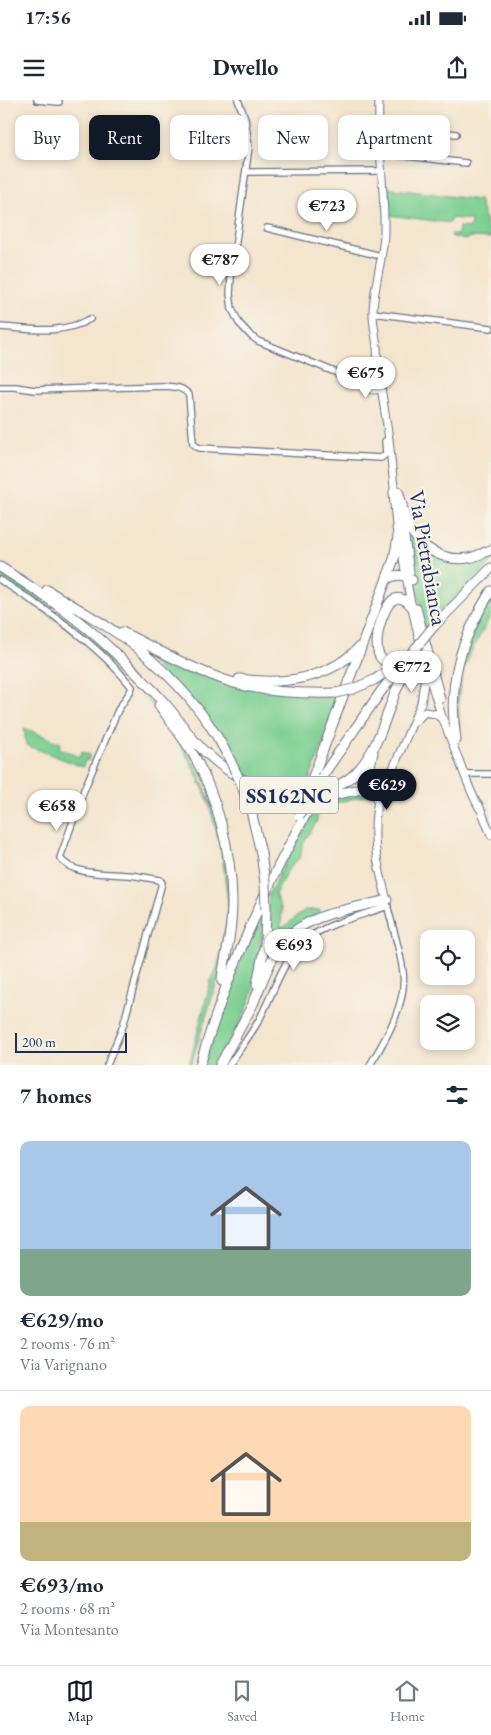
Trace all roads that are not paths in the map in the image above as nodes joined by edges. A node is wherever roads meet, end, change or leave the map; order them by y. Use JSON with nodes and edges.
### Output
{"nodes":[{"id":1,"x":37,"y":100,"type":"edge"},
{"id":2,"x":238,"y":100,"type":"edge"},
{"id":3,"x":379,"y":100,"type":"edge"},
{"id":4,"x":59,"y":102,"type":"dead end"},
{"id":5,"x":378,"y":115,"type":"edge"},
{"id":6,"x":450,"y":133,"type":"edge"},
{"id":7,"x":456,"y":134,"type":"dead end"},
{"id":8,"x":381,"y":160,"type":"edge"},
{"id":9,"x":440,"y":160,"type":"edge"},
{"id":10,"x":466,"y":163,"type":"dead end"},
{"id":11,"x":382,"y":171,"type":"junction"},
{"id":12,"x":246,"y":172,"type":"junction"},
{"id":13,"x":267,"y":228,"type":"dead end"},
{"id":14,"x":381,"y":256,"type":"junction"},
{"id":15,"x":372,"y":314,"type":"junction"},
{"id":16,"x":90,"y":319,"type":"dead end"},
{"id":17,"x":0,"y":327,"type":"edge"},
{"id":18,"x":491,"y":328,"type":"edge"},
{"id":19,"x":372,"y":381,"type":"junction"},
{"id":20,"x":0,"y":387,"type":"edge"},
{"id":21,"x":384,"y":400,"type":"junction"},
{"id":22,"x":390,"y":439,"type":"junction"},
{"id":23,"x":396,"y":491,"type":"junction"},
{"id":24,"x":491,"y":550,"type":"edge"},
{"id":25,"x":0,"y":561,"type":"edge"},
{"id":26,"x":0,"y":567,"type":"edge"},
{"id":27,"x":491,"y":568,"type":"edge"},
{"id":28,"x":491,"y":574,"type":"edge"},
{"id":29,"x":409,"y":578,"type":"junction"},
{"id":30,"x":387,"y":579,"type":"junction"},
{"id":31,"x":0,"y":580,"type":"edge"},
{"id":32,"x":491,"y":591,"type":"edge"},
{"id":33,"x":412,"y":607,"type":"junction"},
{"id":34,"x":90,"y":617,"type":"junction"},
{"id":35,"x":436,"y":629,"type":"junction"},
{"id":36,"x":362,"y":644,"type":"junction"},
{"id":37,"x":413,"y":656,"type":"junction"},
{"id":38,"x":426,"y":662,"type":"junction"},
{"id":39,"x":406,"y":668,"type":"junction"},
{"id":40,"x":215,"y":676,"type":"junction"},
{"id":41,"x":143,"y":682,"type":"junction"},
{"id":42,"x":439,"y":700,"type":"junction"},
{"id":43,"x":421,"y":703,"type":"junction"},
{"id":44,"x":426,"y":712,"type":"junction"},
{"id":45,"x":444,"y":722,"type":"junction"},
{"id":46,"x":412,"y":726,"type":"junction"},
{"id":47,"x":456,"y":740,"type":"junction"},
{"id":48,"x":374,"y":748,"type":"junction"},
{"id":49,"x":203,"y":750,"type":"junction"},
{"id":50,"x":391,"y":772,"type":"junction"},
{"id":51,"x":468,"y":774,"type":"junction"},
{"id":52,"x":491,"y":774,"type":"edge"},
{"id":53,"x":326,"y":776,"type":"junction"},
{"id":54,"x":387,"y":782,"type":"junction"},
{"id":55,"x":366,"y":788,"type":"junction"},
{"id":56,"x":378,"y":801,"type":"junction"},
{"id":57,"x":480,"y":809,"type":"junction"},
{"id":58,"x":303,"y":814,"type":"junction"},
{"id":59,"x":488,"y":822,"type":"edge"},
{"id":60,"x":491,"y":835,"type":"edge"},
{"id":61,"x":387,"y":903,"type":"junction"},
{"id":62,"x":222,"y":981,"type":"junction"},
{"id":63,"x":253,"y":1004,"type":"junction"},
{"id":64,"x":107,"y":1065,"type":"edge"},
{"id":65,"x":194,"y":1065,"type":"edge"},
{"id":66,"x":200,"y":1065,"type":"edge"},
{"id":67,"x":220,"y":1065,"type":"edge"},
{"id":68,"x":229,"y":1065,"type":"edge"},
{"id":69,"x":370,"y":1065,"type":"edge"}],
"edges":[{"from":1,"to":4,"type":"street"},
{"from":2,"to":12,"type":"street"},
{"from":3,"to":5,"type":"main road"},
{"from":6,"to":7,"type":"street"},
{"from":8,"to":11,"type":"main road"},
{"from":9,"to":10,"type":"street"},
{"from":11,"to":12,"type":"street"},
{"from":11,"to":14,"type":"main road"},
{"from":12,"to":19,"type":"street"},
{"from":13,"to":14,"type":"street"},
{"from":14,"to":15,"type":"main road"},
{"from":15,"to":18,"type":"street"},
{"from":15,"to":19,"type":"main road"},
{"from":16,"to":17,"type":"street"},
{"from":19,"to":21,"type":"main road"},
{"from":19,"to":21,"type":"main road","name":"Via Pietrabianca"},
{"from":20,"to":22,"type":"street"},
{"from":21,"to":22,"type":"main road","name":"Via Pietrabianca"},
{"from":22,"to":23,"type":"main road","name":"Via Pietrabianca"},
{"from":23,"to":24,"type":"highway"},
{"from":23,"to":29,"type":"main road","name":"Via Pietrabianca"},
{"from":23,"to":30,"type":"highway"},
{"from":25,"to":34,"type":"highway"},
{"from":26,"to":41,"type":"highway","number":"SS162NC"},
{"from":27,"to":35,"type":"highway"},
{"from":28,"to":35,"type":"highway"},
{"from":29,"to":30,"type":"highway"},
{"from":29,"to":33,"type":"main road","name":"Via Pietrabianca"},
{"from":29,"to":42,"type":"main road","name":"Via Pietrabianca"},
{"from":30,"to":36,"type":"highway"},
{"from":31,"to":64,"type":"street"},
{"from":32,"to":47,"type":"highway"},
{"from":33,"to":37,"type":"highway"},
{"from":33,"to":38,"type":"main road","name":"Via Pietrabianca"},
{"from":34,"to":40,"type":"highway"},
{"from":34,"to":63,"type":"highway","bridge":true},
{"from":35,"to":37,"type":"highway"},
{"from":36,"to":40,"type":"highway"},
{"from":36,"to":58,"type":"highway","bridge":true},
{"from":37,"to":39,"type":"highway"},
{"from":37,"to":40,"type":"highway","bridge":true},
{"from":37,"to":53,"type":"highway"},
{"from":38,"to":42,"type":"main road","name":"Via Pietrabianca"},
{"from":38,"to":43,"type":"main road"},
{"from":39,"to":48,"type":"highway","number":"SS162NC"},
{"from":39,"to":53,"type":"highway"},
{"from":41,"to":49,"type":"highway","number":"SS162NC"},
{"from":41,"to":62,"type":"highway"},
{"from":42,"to":43,"type":"main road"},
{"from":42,"to":44,"type":"main road"},
{"from":42,"to":45,"type":"main road","name":"Via Pietrabianca"},
{"from":42,"to":47,"type":"main road","name":"Via Pietrabianca"},
{"from":43,"to":46,"type":"main road"},
{"from":44,"to":45,"type":"main road"},
{"from":44,"to":46,"type":"main road"},
{"from":45,"to":57,"type":"main road","name":"Via Pietrabianca"},
{"from":46,"to":50,"type":"main road"},
{"from":47,"to":51,"type":"main road","name":"Via Pietrabianca"},
{"from":48,"to":49,"type":"highway","number":"SS162NC"},
{"from":48,"to":50,"type":"highway"},
{"from":49,"to":55,"type":"highway"},
{"from":50,"to":54,"type":"main road"},
{"from":51,"to":52,"type":"street"},
{"from":51,"to":57,"type":"main road","name":"Via Pietrabianca"},
{"from":53,"to":58,"type":"highway","bridge":true},
{"from":54,"to":55,"type":"highway"},
{"from":54,"to":56,"type":"main road"},
{"from":55,"to":56,"type":"highway"},
{"from":56,"to":61,"type":"main road"},
{"from":57,"to":59,"type":"main road"},
{"from":58,"to":62,"type":"highway"},
{"from":58,"to":66,"type":"highway"},
{"from":59,"to":60,"type":"main road"},
{"from":61,"to":63,"type":"highway"},
{"from":61,"to":68,"type":"street"},
{"from":61,"to":69,"type":"street"},
{"from":62,"to":65,"type":"highway"},
{"from":63,"to":67,"type":"highway"}]}
